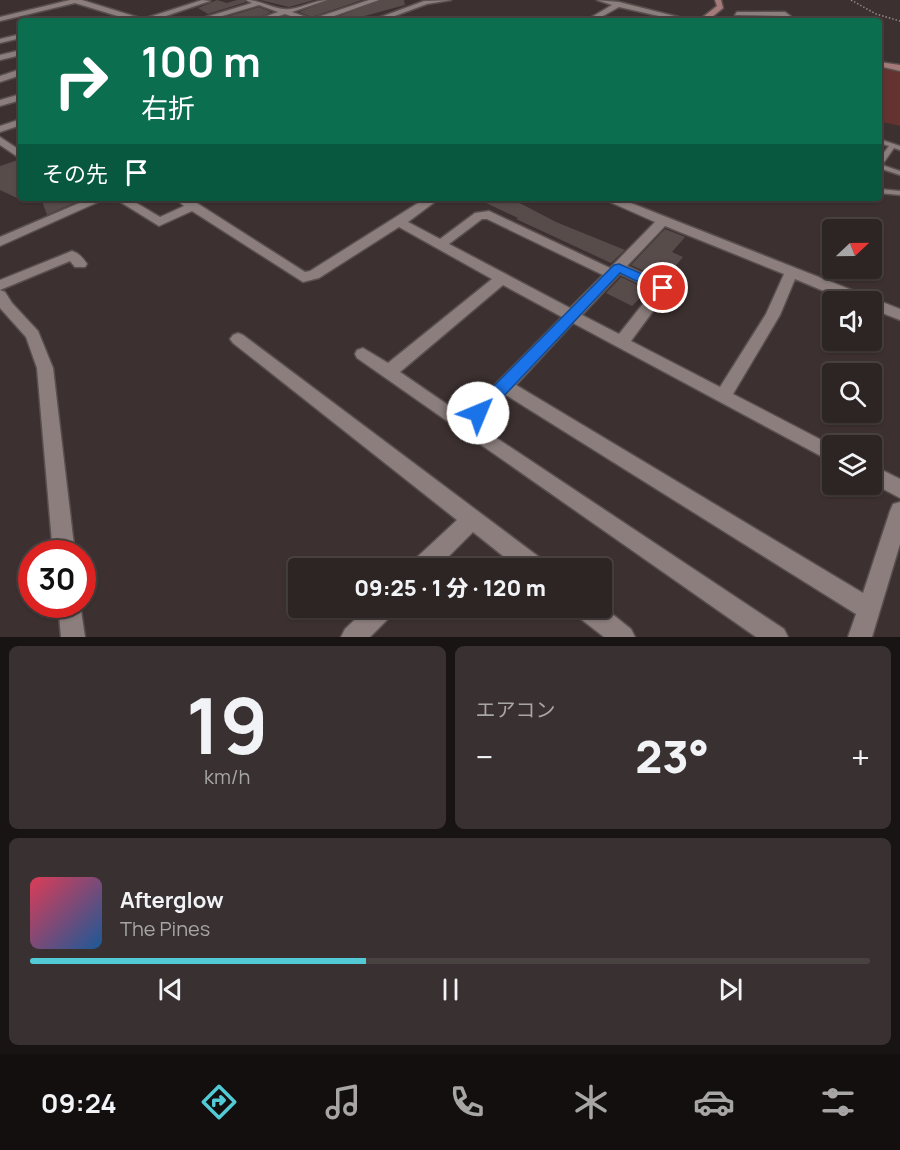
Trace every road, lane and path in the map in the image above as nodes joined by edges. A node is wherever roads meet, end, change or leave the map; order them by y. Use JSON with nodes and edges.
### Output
{"nodes":[{"id":1,"x":76,"y":0,"type":"edge"},
{"id":2,"x":208,"y":0,"type":"edge"},
{"id":3,"x":249,"y":0,"type":"edge"},
{"id":4,"x":269,"y":0,"type":"edge"},
{"id":5,"x":324,"y":0,"type":"edge"},
{"id":6,"x":376,"y":0,"type":"edge"},
{"id":7,"x":448,"y":0,"type":"edge"},
{"id":8,"x":600,"y":0,"type":"edge"},
{"id":9,"x":851,"y":0,"type":"edge"},
{"id":10,"x":423,"y":1,"type":"edge"},
{"id":11,"x":720,"y":2,"type":"edge"},
{"id":12,"x":258,"y":3,"type":"junction"},
{"id":13,"x":619,"y":4,"type":"junction"},
{"id":14,"x":0,"y":11,"type":"edge"},
{"id":15,"x":285,"y":12,"type":"junction"},
{"id":16,"x":737,"y":14,"type":"junction"},
{"id":17,"x":11,"y":16,"type":"junction"},
{"id":18,"x":133,"y":18,"type":"edge"},
{"id":19,"x":152,"y":18,"type":"edge"},
{"id":20,"x":207,"y":18,"type":"edge"},
{"id":21,"x":266,"y":18,"type":"edge"},
{"id":22,"x":303,"y":18,"type":"edge"},
{"id":23,"x":321,"y":18,"type":"edge"},
{"id":24,"x":381,"y":18,"type":"edge"},
{"id":25,"x":594,"y":18,"type":"edge"},
{"id":26,"x":677,"y":18,"type":"edge"},
{"id":27,"x":707,"y":18,"type":"edge"},
{"id":28,"x":740,"y":18,"type":"edge"},
{"id":29,"x":790,"y":18,"type":"edge"},
{"id":30,"x":0,"y":19,"type":"edge"},
{"id":31,"x":18,"y":20,"type":"edge"},
{"id":32,"x":900,"y":21,"type":"edge"},
{"id":33,"x":18,"y":37,"type":"edge"},
{"id":34,"x":0,"y":41,"type":"edge"},
{"id":35,"x":18,"y":53,"type":"edge"},
{"id":36,"x":0,"y":58,"type":"edge"},
{"id":37,"x":882,"y":64,"type":"edge"},
{"id":38,"x":900,"y":68,"type":"edge"},
{"id":39,"x":18,"y":73,"type":"edge"},
{"id":40,"x":0,"y":79,"type":"edge"},
{"id":41,"x":18,"y":98,"type":"edge"},
{"id":42,"x":0,"y":104,"type":"edge"},
{"id":43,"x":18,"y":123,"type":"edge"},
{"id":44,"x":0,"y":129,"type":"edge"},
{"id":45,"x":0,"y":140,"type":"edge"},
{"id":46,"x":882,"y":142,"type":"edge"},
{"id":47,"x":897,"y":147,"type":"edge"},
{"id":48,"x":18,"y":151,"type":"edge"},
{"id":49,"x":882,"y":162,"type":"edge"},
{"id":50,"x":882,"y":166,"type":"edge"},
{"id":51,"x":900,"y":173,"type":"edge"},
{"id":52,"x":882,"y":191,"type":"edge"},
{"id":53,"x":900,"y":193,"type":"edge"},
{"id":54,"x":74,"y":201,"type":"edge"},
{"id":55,"x":94,"y":201,"type":"edge"},
{"id":56,"x":125,"y":201,"type":"edge"},
{"id":57,"x":430,"y":201,"type":"edge"},
{"id":58,"x":614,"y":201,"type":"edge"},
{"id":59,"x":187,"y":202,"type":"edge"},
{"id":60,"x":81,"y":207,"type":"junction"},
{"id":61,"x":663,"y":221,"type":"junction"},
{"id":62,"x":399,"y":222,"type":"junction"},
{"id":63,"x":0,"y":242,"type":"edge"},
{"id":64,"x":440,"y":244,"type":"junction"},
{"id":65,"x":80,"y":264,"type":"dead end"},
{"id":66,"x":615,"y":271,"type":"junction"},
{"id":67,"x":792,"y":272,"type":"junction"},
{"id":68,"x":501,"y":279,"type":"junction"},
{"id":69,"x":0,"y":285,"type":"edge"},
{"id":70,"x":838,"y":291,"type":"edge"},
{"id":71,"x":0,"y":295,"type":"edge"},
{"id":72,"x":882,"y":308,"type":"edge"},
{"id":73,"x":900,"y":315,"type":"edge"},
{"id":74,"x":571,"y":317,"type":"junction"},
{"id":75,"x":238,"y":339,"type":"dead end"},
{"id":76,"x":622,"y":341,"type":"junction"},
{"id":77,"x":363,"y":354,"type":"dead end"},
{"id":78,"x":388,"y":372,"type":"junction"},
{"id":79,"x":504,"y":386,"type":"junction"},
{"id":80,"x":723,"y":396,"type":"junction"},
{"id":81,"x":465,"y":426,"type":"junction"},
{"id":82,"x":822,"y":449,"type":"edge"},
{"id":83,"x":882,"y":479,"type":"edge"},
{"id":84,"x":900,"y":489,"type":"edge"},
{"id":85,"x":900,"y":511,"type":"edge"},
{"id":86,"x":471,"y":520,"type":"junction"},
{"id":87,"x":63,"y":540,"type":"edge"},
{"id":88,"x":432,"y":558,"type":"edge"},
{"id":89,"x":522,"y":558,"type":"edge"},
{"id":90,"x":869,"y":609,"type":"junction"},
{"id":91,"x":71,"y":618,"type":"edge"},
{"id":92,"x":373,"y":618,"type":"edge"},
{"id":93,"x":598,"y":618,"type":"edge"},
{"id":94,"x":73,"y":637,"type":"edge"},
{"id":95,"x":353,"y":637,"type":"edge"},
{"id":96,"x":623,"y":637,"type":"edge"},
{"id":97,"x":776,"y":637,"type":"edge"},
{"id":98,"x":860,"y":637,"type":"edge"}],
"edges":[{"from":1,"to":17,"type":"street"},
{"from":1,"to":18,"type":"street"},
{"from":2,"to":19,"type":"street"},
{"from":3,"to":12,"type":"street"},
{"from":4,"to":12,"type":"street"},
{"from":5,"to":15,"type":"street"},
{"from":6,"to":23,"type":"street"},
{"from":7,"to":10,"type":"street"},
{"from":8,"to":13,"type":"street"},
{"from":9,"to":32,"type":"path"},
{"from":10,"to":24,"type":"street"},
{"from":11,"to":16,"type":"street"},
{"from":11,"to":27,"type":"street"},
{"from":12,"to":15,"type":"street"},
{"from":12,"to":20,"type":"street"},
{"from":13,"to":25,"type":"street"},
{"from":13,"to":26,"type":"street"},
{"from":14,"to":17,"type":"street"},
{"from":15,"to":21,"type":"street"},
{"from":15,"to":22,"type":"street"},
{"from":16,"to":28,"type":"street"},
{"from":16,"to":29,"type":"street"},
{"from":17,"to":30,"type":"street"},
{"from":17,"to":31,"type":"street"},
{"from":33,"to":34,"type":"street"},
{"from":35,"to":36,"type":"street"},
{"from":37,"to":38,"type":"street"},
{"from":39,"to":40,"type":"street"},
{"from":41,"to":42,"type":"street"},
{"from":43,"to":44,"type":"street"},
{"from":45,"to":48,"type":"street"},
{"from":46,"to":47,"type":"lane"},
{"from":47,"to":49,"type":"lane"},
{"from":50,"to":51,"type":"lane"},
{"from":52,"to":53,"type":"lane"},
{"from":54,"to":60,"type":"street"},
{"from":55,"to":60,"type":"street"},
{"from":56,"to":59,"type":"street"},
{"from":57,"to":62,"type":"street"},
{"from":58,"to":61,"type":"street"},
{"from":59,"to":62,"type":"street"},
{"from":60,"to":63,"type":"street"},
{"from":61,"to":66,"type":"street"},
{"from":61,"to":67,"type":"street"},
{"from":62,"to":64,"type":"street"},
{"from":64,"to":66,"type":"street"},
{"from":64,"to":68,"type":"street"},
{"from":65,"to":69,"type":"street"},
{"from":66,"to":74,"type":"street"},
{"from":66,"to":76,"type":"street"},
{"from":67,"to":70,"type":"street"},
{"from":67,"to":80,"type":"street"},
{"from":68,"to":74,"type":"street"},
{"from":68,"to":78,"type":"street"},
{"from":71,"to":87,"type":"street"},
{"from":72,"to":73,"type":"street"},
{"from":74,"to":76,"type":"street"},
{"from":74,"to":79,"type":"street"},
{"from":75,"to":86,"type":"street"},
{"from":76,"to":80,"type":"street"},
{"from":77,"to":78,"type":"street"},
{"from":78,"to":81,"type":"street"},
{"from":79,"to":81,"type":"street"},
{"from":79,"to":90,"type":"street"},
{"from":80,"to":82,"type":"street"},
{"from":81,"to":97,"type":"street"},
{"from":83,"to":84,"type":"street"},
{"from":85,"to":90,"type":"street"},
{"from":86,"to":88,"type":"street"},
{"from":86,"to":89,"type":"street"},
{"from":90,"to":98,"type":"street"},
{"from":91,"to":94,"type":"street"},
{"from":92,"to":95,"type":"street"},
{"from":93,"to":96,"type":"street"}]}
